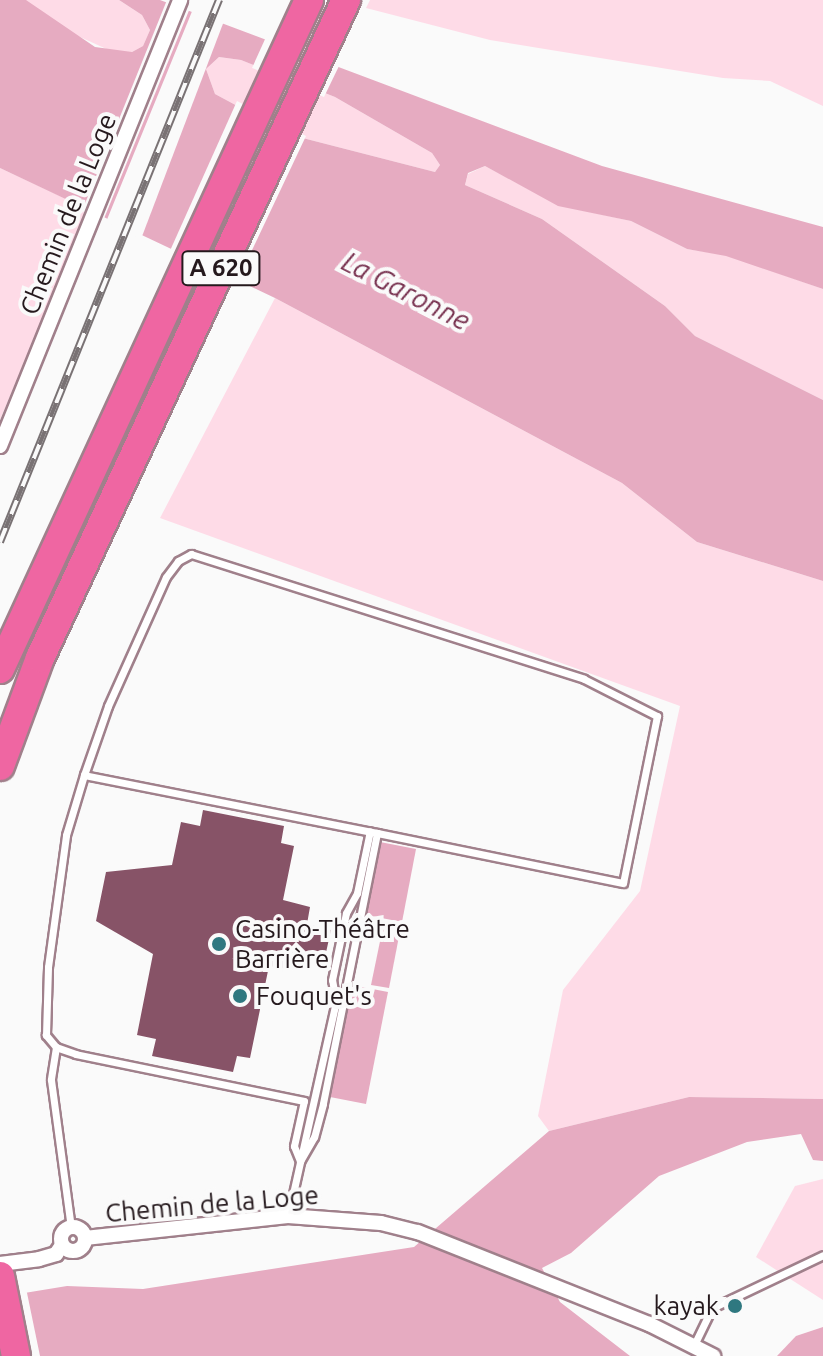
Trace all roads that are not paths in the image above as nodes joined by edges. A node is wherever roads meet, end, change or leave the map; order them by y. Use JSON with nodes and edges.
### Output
{"nodes":[{"id":1,"x":180,"y":0,"type":"edge"},
{"id":2,"x":309,"y":0,"type":"edge"},
{"id":3,"x":346,"y":0,"type":"edge"},
{"id":4,"x":0,"y":446,"type":"edge"},
{"id":5,"x":0,"y":669,"type":"edge"},
{"id":6,"x":0,"y":766,"type":"edge"},
{"id":7,"x":84,"y":775,"type":"junction"},
{"id":8,"x":373,"y":832,"type":"junction"},
{"id":9,"x":56,"y":1047,"type":"junction"},
{"id":10,"x":304,"y":1101,"type":"junction"},
{"id":11,"x":318,"y":1104,"type":"junction"},
{"id":12,"x":300,"y":1161,"type":"junction"},
{"id":13,"x":288,"y":1216,"type":"junction"},
{"id":14,"x":71,"y":1227,"type":"junction"},
{"id":15,"x":85,"y":1238,"type":"junction"},
{"id":16,"x":62,"y":1245,"type":"junction"},
{"id":17,"x":823,"y":1255,"type":"edge"},
{"id":18,"x":0,"y":1264,"type":"edge"},
{"id":19,"x":0,"y":1276,"type":"edge"},
{"id":20,"x":695,"y":1351,"type":"edge"},
{"id":21,"x":16,"y":1356,"type":"edge"},
{"id":22,"x":713,"y":1356,"type":"edge"}],
"edges":[{"from":1,"to":4,"type":"street","name":"Chemin de la Loge"},
{"from":2,"to":5,"type":"highway","number":"A 620"},
{"from":3,"to":6,"type":"highway","number":"A 620"},
{"from":7,"to":8,"type":"lane"},
{"from":7,"to":8,"type":"lane"},
{"from":7,"to":9,"type":"lane"},
{"from":8,"to":11,"type":"lane"},
{"from":8,"to":11,"type":"lane"},
{"from":9,"to":10,"type":"lane"},
{"from":9,"to":14,"type":"lane"},
{"from":10,"to":11,"type":"lane"},
{"from":10,"to":12,"type":"lane"},
{"from":11,"to":12,"type":"lane"},
{"from":12,"to":13,"type":"lane"},
{"from":13,"to":15,"type":"street","name":"Chemin de la Loge"},
{"from":13,"to":20,"type":"street","name":"Chemin de la Loge"},
{"from":14,"to":15,"type":"street","name":"Chemin de la Loge"},
{"from":14,"to":16,"type":"street","name":"Chemin de la Loge"},
{"from":15,"to":16,"type":"street","name":"Chemin de la Loge"},
{"from":16,"to":18,"type":"street","name":"Chemin de la Loge"},
{"from":17,"to":20,"type":"lane"},
{"from":19,"to":21,"type":"highway"},
{"from":20,"to":22,"type":"street","name":"Chemin de la Loge"}]}
